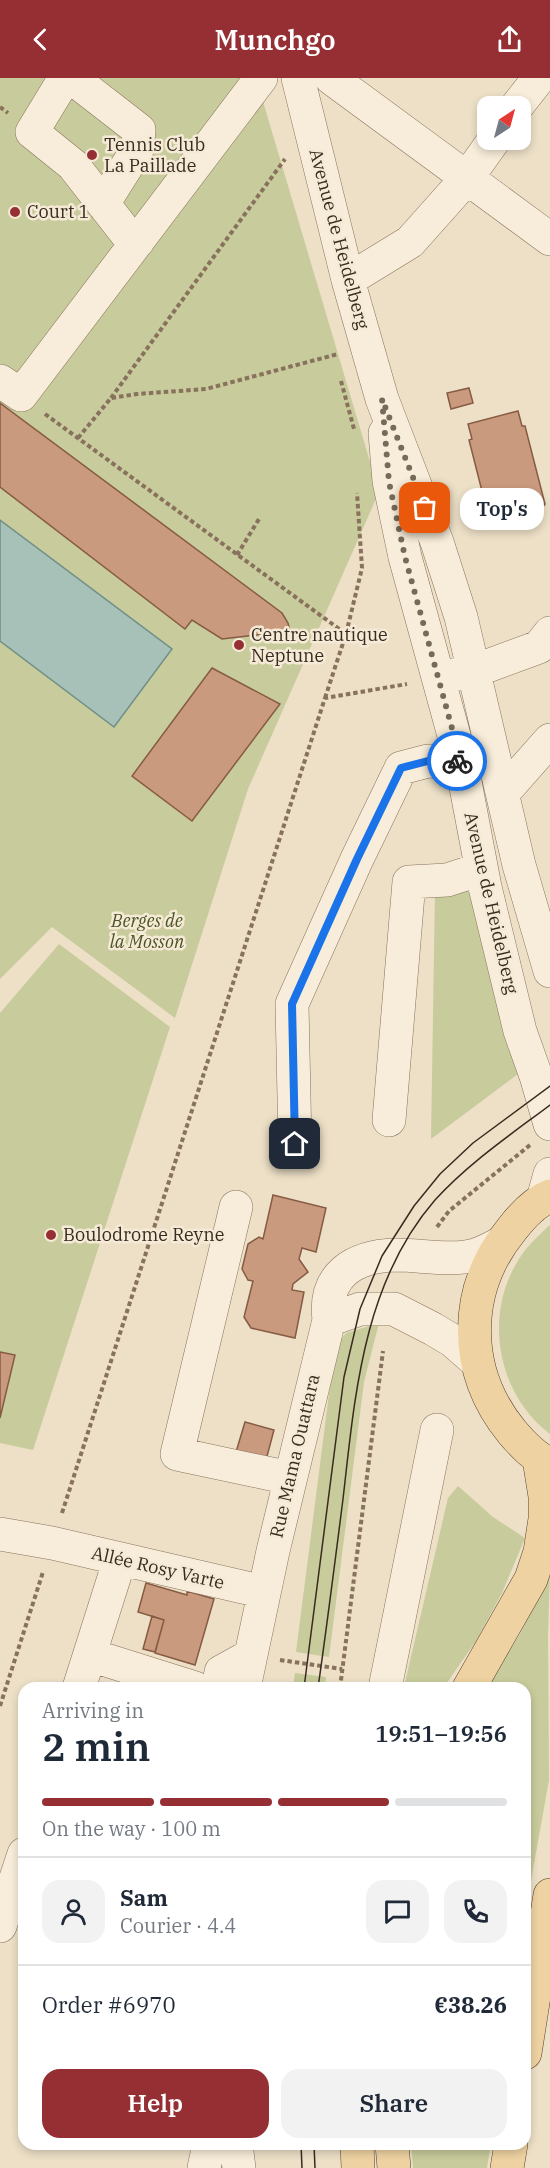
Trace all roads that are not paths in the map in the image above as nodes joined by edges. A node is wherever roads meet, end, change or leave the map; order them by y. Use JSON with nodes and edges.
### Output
{"nodes":[{"id":1,"x":65,"y":78,"type":"edge"},
{"id":2,"x":72,"y":78,"type":"edge"},
{"id":3,"x":261,"y":78,"type":"edge"},
{"id":4,"x":298,"y":78,"type":"edge"},
{"id":5,"x":331,"y":78,"type":"edge"},
{"id":6,"x":539,"y":78,"type":"edge"},
{"id":7,"x":526,"y":96,"type":"edge"},
{"id":8,"x":487,"y":150,"type":"edge"},
{"id":9,"x":467,"y":177,"type":"junction"},
{"id":10,"x":103,"y":204,"type":"junction"},
{"id":11,"x":146,"y":230,"type":"junction"},
{"id":12,"x":550,"y":239,"type":"edge"},
{"id":13,"x":348,"y":280,"type":"junction"},
{"id":14,"x":10,"y":388,"type":"edge"},
{"id":15,"x":382,"y":399,"type":"junction"},
{"id":16,"x":550,"y":633,"type":"edge"},
{"id":17,"x":474,"y":671,"type":"junction"},
{"id":18,"x":437,"y":679,"type":"junction"},
{"id":19,"x":550,"y":740,"type":"edge"},
{"id":20,"x":461,"y":761,"type":"junction"},
{"id":21,"x":499,"y":778,"type":"junction"},
{"id":22,"x":481,"y":869,"type":"junction"},
{"id":23,"x":550,"y":971,"type":"edge"},
{"id":24,"x":389,"y":1120,"type":"dead end"},
{"id":25,"x":550,"y":1125,"type":"edge"},
{"id":26,"x":295,"y":1144,"type":"dead end"},
{"id":27,"x":548,"y":1190,"type":"edge"},
{"id":28,"x":236,"y":1207,"type":"dead end"},
{"id":29,"x":499,"y":1244,"type":"junction"},
{"id":30,"x":328,"y":1320,"type":"junction"},
{"id":31,"x":477,"y":1362,"type":"junction"},
{"id":32,"x":437,"y":1430,"type":"dead end"},
{"id":33,"x":545,"y":1462,"type":"edge"},
{"id":34,"x":290,"y":1478,"type":"junction"},
{"id":35,"x":0,"y":1534,"type":"edge"},
{"id":36,"x":120,"y":1559,"type":"junction"},
{"id":37,"x":264,"y":1592,"type":"junction"},
{"id":38,"x":90,"y":1655,"type":"junction"},
{"id":39,"x":250,"y":1656,"type":"junction"},
{"id":40,"x":81,"y":1682,"type":"edge"},
{"id":41,"x":176,"y":1682,"type":"edge"},
{"id":42,"x":219,"y":1682,"type":"edge"},
{"id":43,"x":245,"y":1682,"type":"edge"},
{"id":44,"x":386,"y":1682,"type":"edge"},
{"id":45,"x":472,"y":1682,"type":"edge"},
{"id":46,"x":18,"y":1872,"type":"edge"},
{"id":47,"x":550,"y":1895,"type":"edge"},
{"id":48,"x":0,"y":1926,"type":"edge"},
{"id":49,"x":531,"y":2015,"type":"edge"},
{"id":50,"x":207,"y":2150,"type":"edge"},
{"id":51,"x":237,"y":2150,"type":"edge"},
{"id":52,"x":357,"y":2150,"type":"edge"},
{"id":53,"x":392,"y":2150,"type":"edge"},
{"id":54,"x":510,"y":2150,"type":"edge"},
{"id":55,"x":204,"y":2168,"type":"edge"},
{"id":56,"x":239,"y":2168,"type":"edge"},
{"id":57,"x":358,"y":2168,"type":"edge"},
{"id":58,"x":394,"y":2168,"type":"edge"},
{"id":59,"x":507,"y":2168,"type":"edge"}],
"edges":[{"from":1,"to":10,"type":"street"},
{"from":2,"to":10,"type":"street"},
{"from":3,"to":11,"type":"street"},
{"from":4,"to":13,"type":"street","name":"Avenue de Heidelberg"},
{"from":5,"to":9,"type":"street"},
{"from":6,"to":7,"type":"street"},
{"from":8,"to":9,"type":"street"},
{"from":9,"to":12,"type":"street"},
{"from":9,"to":13,"type":"street"},
{"from":10,"to":11,"type":"street"},
{"from":11,"to":14,"type":"street"},
{"from":13,"to":15,"type":"street","name":"Avenue de Heidelberg"},
{"from":15,"to":17,"type":"street","name":"Avenue de Heidelberg"},
{"from":15,"to":18,"type":"street","name":"Avenue de Heidelberg"},
{"from":16,"to":17,"type":"street"},
{"from":17,"to":18,"type":"street"},
{"from":17,"to":21,"type":"street","name":"Avenue de Heidelberg"},
{"from":18,"to":20,"type":"street","name":"Avenue de Heidelberg"},
{"from":19,"to":21,"type":"street"},
{"from":20,"to":21,"type":"street"},
{"from":20,"to":22,"type":"street","name":"Avenue de Heidelberg"},
{"from":20,"to":26,"type":"street"},
{"from":21,"to":23,"type":"street","name":"Avenue de Heidelberg"},
{"from":22,"to":24,"type":"street"},
{"from":22,"to":25,"type":"street","name":"Avenue de Heidelberg"},
{"from":27,"to":29,"type":"main road"},
{"from":28,"to":34,"type":"street"},
{"from":29,"to":30,"type":"street","name":"Rue Mama Ouattara"},
{"from":29,"to":31,"type":"main road"},
{"from":30,"to":31,"type":"street"},
{"from":30,"to":34,"type":"street","name":"Rue Mama Ouattara"},
{"from":31,"to":33,"type":"main road"},
{"from":32,"to":44,"type":"street"},
{"from":33,"to":45,"type":"main road"},
{"from":34,"to":37,"type":"street","name":"Rue Mama Ouattara"},
{"from":35,"to":36,"type":"street","name":"Allée Rosy Varte"},
{"from":36,"to":37,"type":"street","name":"Allée Rosy Varte"},
{"from":36,"to":38,"type":"street"},
{"from":37,"to":39,"type":"street","name":"Rue Mama Ouattara"},
{"from":38,"to":40,"type":"street"},
{"from":38,"to":41,"type":"street"},
{"from":39,"to":42,"type":"street"},
{"from":39,"to":43,"type":"street","name":"Rue Mama Ouattara"},
{"from":46,"to":48,"type":"street"},
{"from":47,"to":49,"type":"main road"},
{"from":50,"to":55,"type":"street"},
{"from":51,"to":56,"type":"street"},
{"from":52,"to":57,"type":"main road"},
{"from":53,"to":58,"type":"main road"},
{"from":54,"to":59,"type":"main road"}]}
